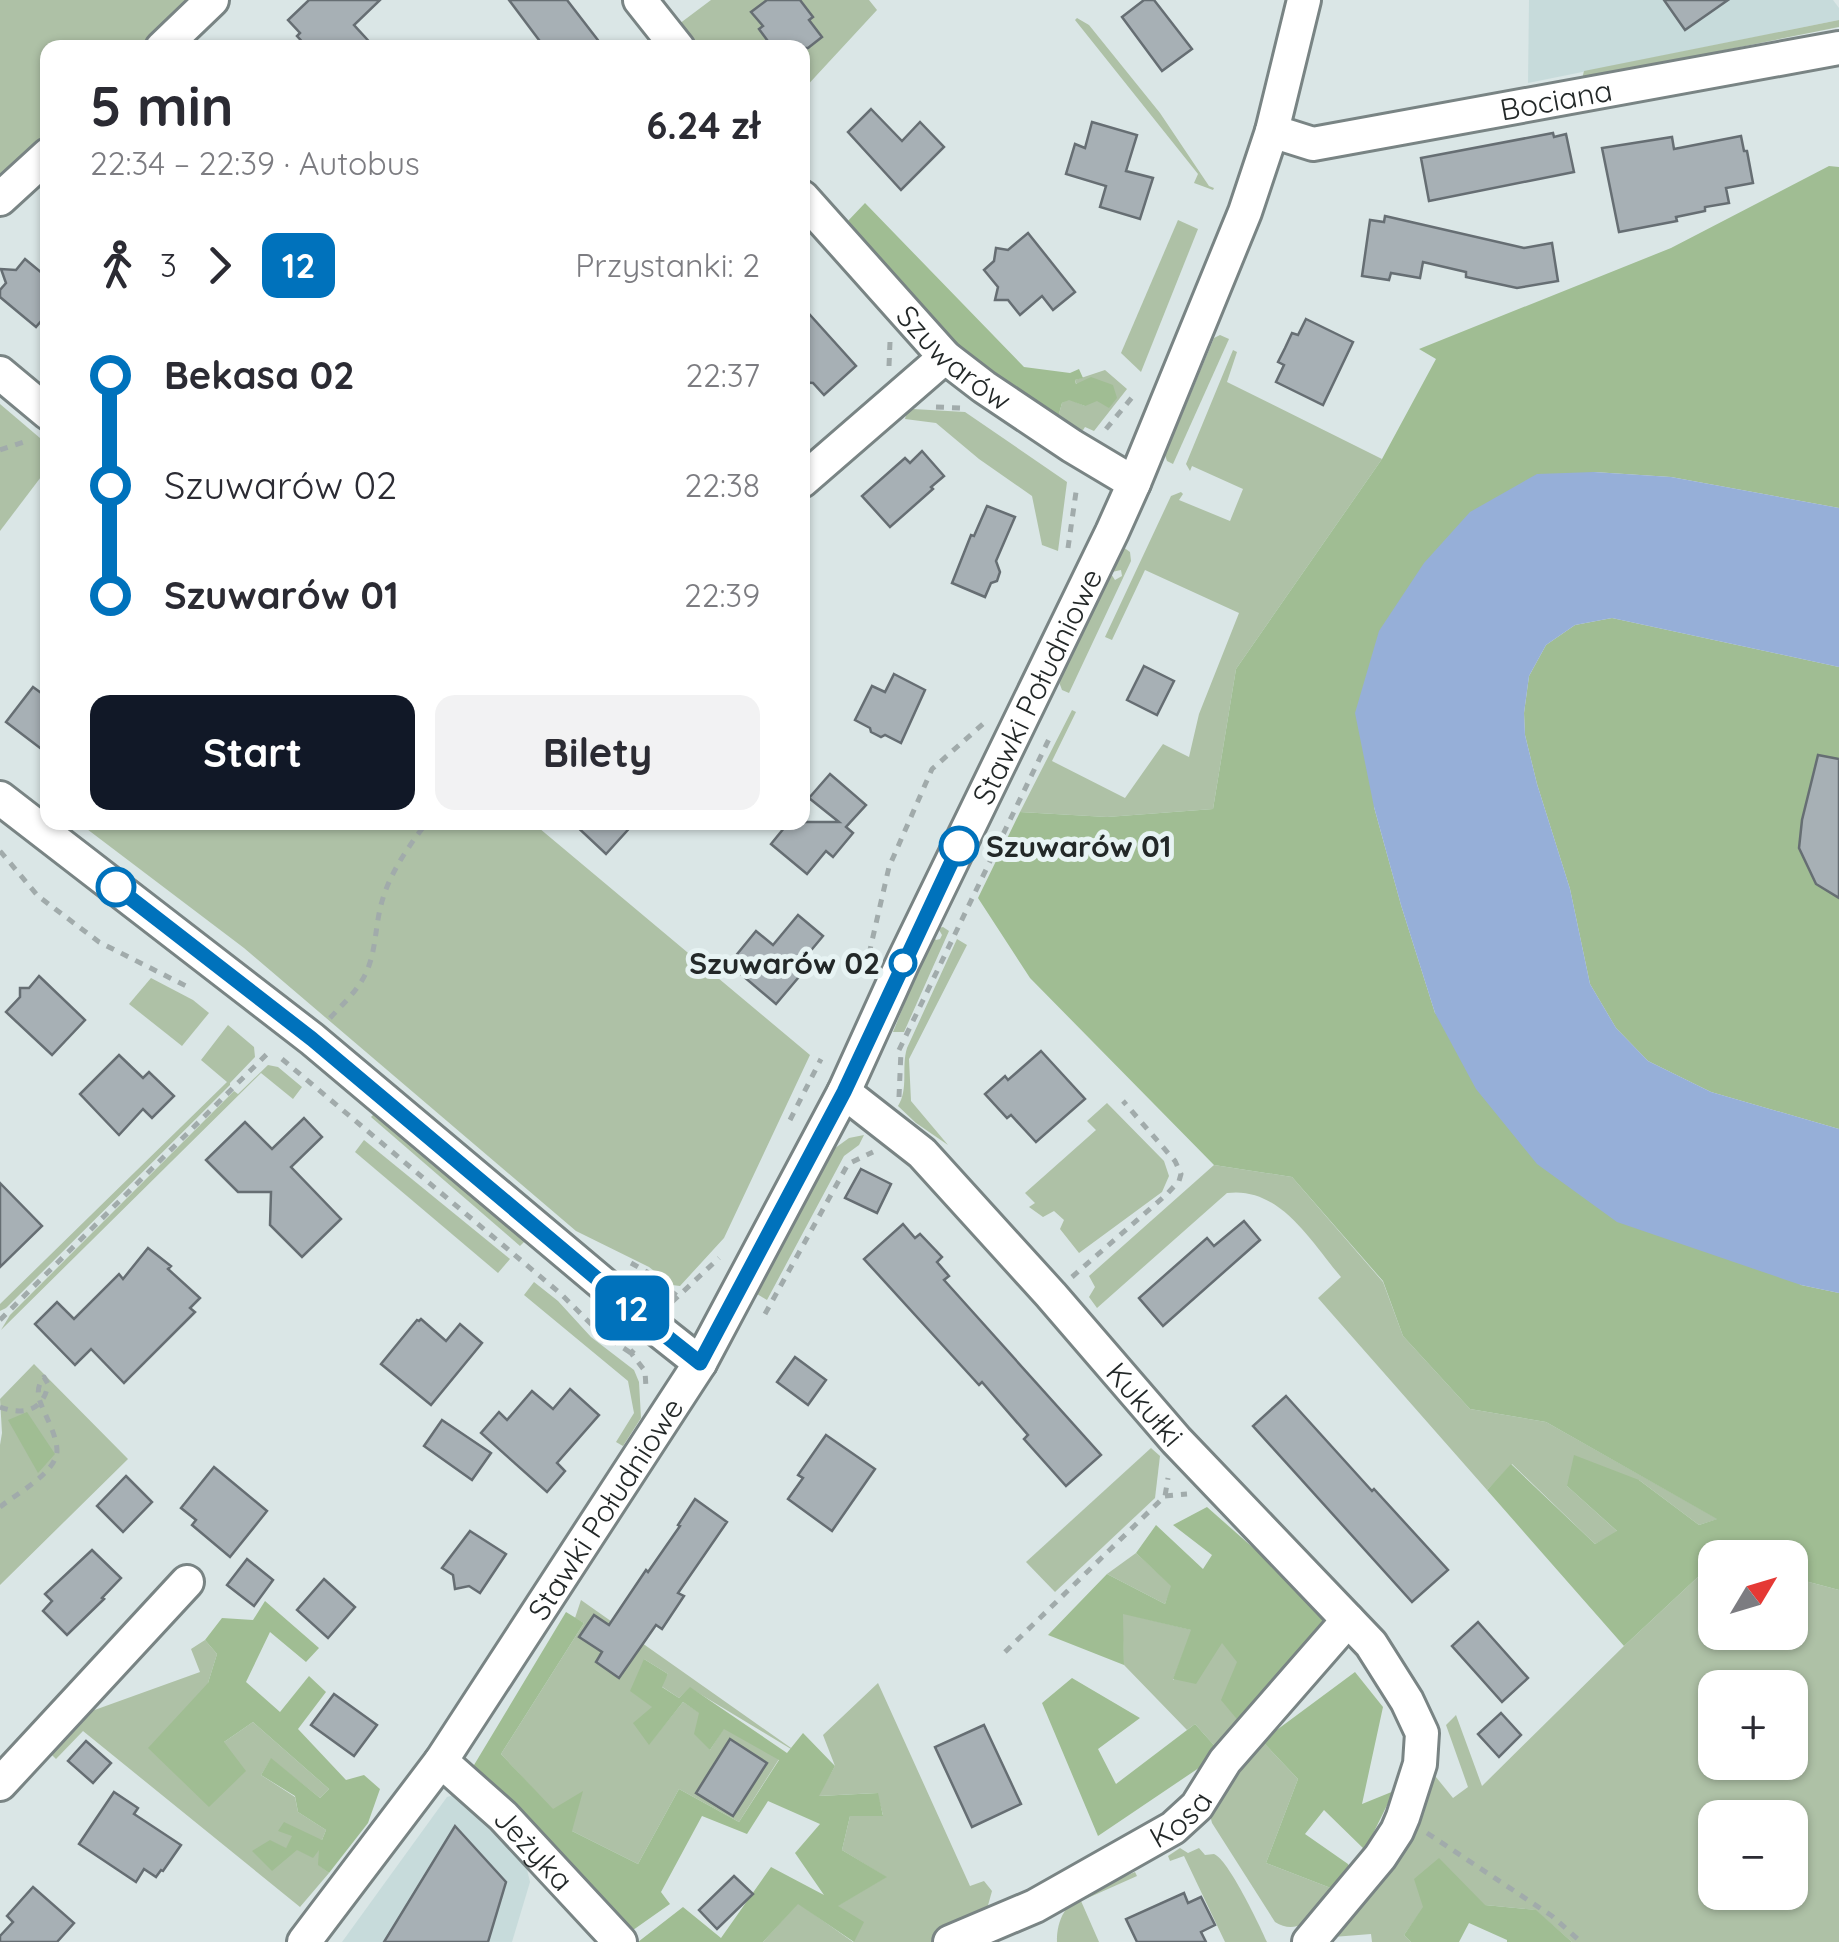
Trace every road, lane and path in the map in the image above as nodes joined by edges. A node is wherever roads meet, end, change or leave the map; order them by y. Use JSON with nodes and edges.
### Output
{"nodes":[{"id":1,"x":212,"y":0,"type":"edge"},
{"id":2,"x":640,"y":0,"type":"edge"},
{"id":3,"x":1304,"y":0,"type":"edge"},
{"id":4,"x":170,"y":40,"type":"edge"},
{"id":5,"x":672,"y":40,"type":"edge"},
{"id":6,"x":1839,"y":48,"type":"edge"},
{"id":7,"x":1272,"y":131,"type":"junction"},
{"id":8,"x":40,"y":162,"type":"edge"},
{"id":9,"x":0,"y":199,"type":"edge"},
{"id":10,"x":810,"y":206,"type":"edge"},
{"id":11,"x":945,"y":356,"type":"junction"},
{"id":12,"x":0,"y":373,"type":"edge"},
{"id":13,"x":1137,"y":392,"type":"dead end"},
{"id":14,"x":40,"y":427,"type":"edge"},
{"id":15,"x":1105,"y":430,"type":"dead end"},
{"id":16,"x":0,"y":450,"type":"edge"},
{"id":17,"x":810,"y":474,"type":"edge"},
{"id":18,"x":1077,"y":482,"type":"dead end"},
{"id":19,"x":1134,"y":482,"type":"junction"},
{"id":20,"x":1067,"y":558,"type":"dead end"},
{"id":21,"x":984,"y":722,"type":"dead end"},
{"id":22,"x":0,"y":798,"type":"edge"},
{"id":23,"x":40,"y":829,"type":"edge"},
{"id":24,"x":41,"y":830,"type":"edge"},
{"id":25,"x":422,"y":830,"type":"edge"},
{"id":26,"x":0,"y":852,"type":"edge"},
{"id":27,"x":869,"y":954,"type":"dead end"},
{"id":28,"x":197,"y":992,"type":"dead end"},
{"id":29,"x":312,"y":1039,"type":"junction"},
{"id":30,"x":826,"y":1051,"type":"dead end"},
{"id":31,"x":844,"y":1092,"type":"junction"},
{"id":32,"x":1123,"y":1100,"type":"dead end"},
{"id":33,"x":790,"y":1119,"type":"dead end"},
{"id":34,"x":721,"y":1256,"type":"dead end"},
{"id":35,"x":647,"y":1272,"type":"dead end"},
{"id":36,"x":1051,"y":1295,"type":"junction"},
{"id":37,"x":677,"y":1296,"type":"junction"},
{"id":38,"x":0,"y":1320,"type":"edge"},
{"id":39,"x":652,"y":1325,"type":"junction"},
{"id":40,"x":631,"y":1353,"type":"junction"},
{"id":41,"x":700,"y":1363,"type":"junction"},
{"id":42,"x":646,"y":1403,"type":"dead end"},
{"id":43,"x":0,"y":1408,"type":"edge"},
{"id":44,"x":1176,"y":1440,"type":"junction"},
{"id":45,"x":0,"y":1508,"type":"edge"},
{"id":46,"x":187,"y":1582,"type":"dead end"},
{"id":47,"x":1348,"y":1620,"type":"junction"},
{"id":48,"x":1005,"y":1652,"type":"dead end"},
{"id":49,"x":441,"y":1761,"type":"junction"},
{"id":50,"x":0,"y":1784,"type":"edge"},
{"id":51,"x":1404,"y":1817,"type":"junction"},
{"id":52,"x":304,"y":1942,"type":"edge"},
{"id":53,"x":620,"y":1942,"type":"edge"},
{"id":54,"x":950,"y":1942,"type":"edge"},
{"id":55,"x":1309,"y":1942,"type":"edge"},
{"id":56,"x":1581,"y":1942,"type":"edge"}],
"edges":[{"from":1,"to":4,"type":"street"},
{"from":2,"to":5,"type":"street"},
{"from":3,"to":7,"type":"street","name":"Stawki Południowe"},
{"from":6,"to":7,"type":"street","name":"Bociana"},
{"from":7,"to":19,"type":"street","name":"Stawki Południowe"},
{"from":8,"to":9,"type":"street"},
{"from":10,"to":11,"type":"street","name":"Szuwarów"},
{"from":11,"to":17,"type":"street"},
{"from":11,"to":19,"type":"street","name":"Szuwarów"},
{"from":12,"to":14,"type":"street"},
{"from":13,"to":15,"type":"path"},
{"from":14,"to":16,"type":"path"},
{"from":18,"to":20,"type":"path"},
{"from":19,"to":31,"type":"street","name":"Stawki Południowe"},
{"from":21,"to":27,"type":"path"},
{"from":22,"to":23,"type":"street"},
{"from":24,"to":29,"type":"street"},
{"from":25,"to":29,"type":"path"},
{"from":26,"to":28,"type":"path"},
{"from":29,"to":39,"type":"street"},
{"from":30,"to":33,"type":"path"},
{"from":31,"to":36,"type":"street","name":"Kukułki"},
{"from":31,"to":41,"type":"street","name":"Stawki Południowe"},
{"from":32,"to":36,"type":"path"},
{"from":34,"to":37,"type":"path"},
{"from":35,"to":37,"type":"path"},
{"from":36,"to":44,"type":"street","name":"Kukułki"},
{"from":37,"to":39,"type":"path"},
{"from":38,"to":40,"type":"path"},
{"from":39,"to":40,"type":"path"},
{"from":39,"to":41,"type":"street"},
{"from":40,"to":42,"type":"path"},
{"from":41,"to":49,"type":"street","name":"Stawki Południowe"},
{"from":43,"to":45,"type":"path"},
{"from":44,"to":47,"type":"street","name":"Kukułki"},
{"from":44,"to":48,"type":"path"},
{"from":46,"to":50,"type":"street"},
{"from":47,"to":51,"type":"street","name":"Kukułki"},
{"from":47,"to":54,"type":"street","name":"Kosa"},
{"from":49,"to":52,"type":"street","name":"Stawki Południowe"},
{"from":49,"to":53,"type":"street","name":"Jeżyka"},
{"from":51,"to":55,"type":"street"},
{"from":51,"to":56,"type":"path"}]}
